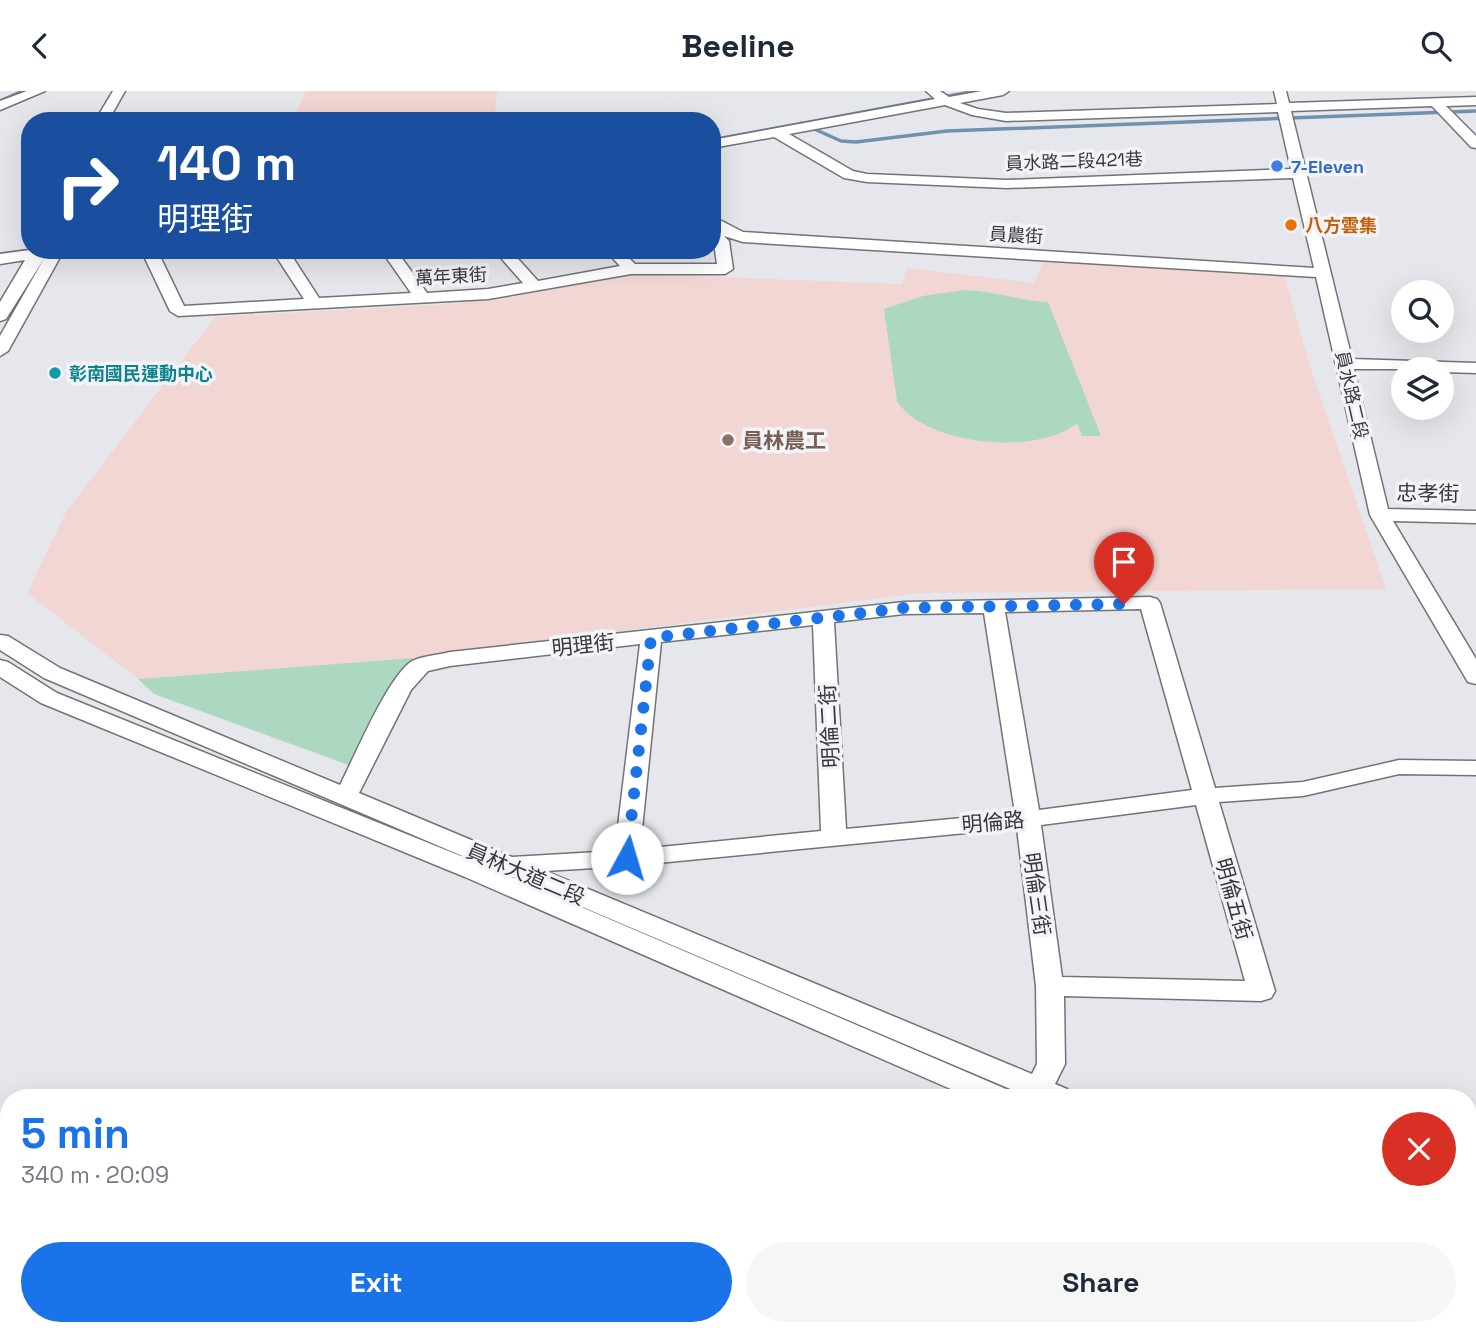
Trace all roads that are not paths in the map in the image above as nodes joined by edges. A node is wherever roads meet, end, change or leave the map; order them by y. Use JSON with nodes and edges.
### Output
{"nodes":[{"id":1,"x":13,"y":91,"type":"edge"},
{"id":2,"x":40,"y":91,"type":"edge"},
{"id":3,"x":119,"y":91,"type":"edge"},
{"id":4,"x":135,"y":91,"type":"edge"},
{"id":5,"x":961,"y":91,"type":"edge"},
{"id":6,"x":1003,"y":91,"type":"edge"},
{"id":7,"x":0,"y":96,"type":"edge"},
{"id":8,"x":939,"y":96,"type":"edge"},
{"id":9,"x":1281,"y":100,"type":"edge"},
{"id":10,"x":1476,"y":101,"type":"edge"},
{"id":11,"x":1436,"y":103,"type":"junction"},
{"id":12,"x":0,"y":106,"type":"edge"},
{"id":13,"x":106,"y":112,"type":"edge"},
{"id":14,"x":122,"y":112,"type":"edge"},
{"id":15,"x":777,"y":133,"type":"junction"},
{"id":16,"x":721,"y":134,"type":"edge"},
{"id":17,"x":721,"y":142,"type":"edge"},
{"id":18,"x":1476,"y":143,"type":"edge"},
{"id":19,"x":1300,"y":174,"type":"junction"},
{"id":20,"x":721,"y":227,"type":"edge"},
{"id":21,"x":721,"y":241,"type":"edge"},
{"id":22,"x":0,"y":250,"type":"edge"},
{"id":23,"x":21,"y":250,"type":"edge"},
{"id":24,"x":21,"y":255,"type":"edge"},
{"id":25,"x":0,"y":259,"type":"edge"},
{"id":26,"x":37,"y":259,"type":"edge"},
{"id":27,"x":39,"y":259,"type":"edge"},
{"id":28,"x":153,"y":259,"type":"edge"},
{"id":29,"x":286,"y":259,"type":"edge"},
{"id":30,"x":395,"y":259,"type":"edge"},
{"id":31,"x":510,"y":259,"type":"edge"},
{"id":32,"x":621,"y":259,"type":"edge"},
{"id":33,"x":631,"y":269,"type":"junction"},
{"id":34,"x":1323,"y":273,"type":"junction"},
{"id":35,"x":535,"y":286,"type":"junction"},
{"id":36,"x":422,"y":297,"type":"junction"},
{"id":37,"x":314,"y":303,"type":"junction"},
{"id":38,"x":0,"y":316,"type":"edge"},
{"id":39,"x":0,"y":351,"type":"edge"},
{"id":40,"x":1346,"y":365,"type":"junction"},
{"id":41,"x":1476,"y":368,"type":"edge"},
{"id":42,"x":1380,"y":515,"type":"junction"},
{"id":43,"x":1476,"y":517,"type":"edge"},
{"id":44,"x":1150,"y":603,"type":"joint"},
{"id":45,"x":993,"y":605,"type":"junction"},
{"id":46,"x":823,"y":617,"type":"junction"},
{"id":47,"x":651,"y":638,"type":"junction"},
{"id":48,"x":0,"y":641,"type":"edge"},
{"id":49,"x":0,"y":667,"type":"edge"},
{"id":50,"x":1476,"y":677,"type":"edge"},
{"id":51,"x":1476,"y":768,"type":"edge"},
{"id":52,"x":1205,"y":796,"type":"junction"},
{"id":53,"x":345,"y":798,"type":"junction"},
{"id":54,"x":1028,"y":819,"type":"junction"},
{"id":55,"x":834,"y":836,"type":"junction"},
{"id":56,"x":627,"y":858,"type":"junction"},
{"id":57,"x":508,"y":866,"type":"junction"},
{"id":58,"x":1050,"y":986,"type":"junction"},
{"id":59,"x":977,"y":1089,"type":"edge"},
{"id":60,"x":1032,"y":1089,"type":"edge"},
{"id":61,"x":1045,"y":1089,"type":"edge"}],
"edges":[{"from":1,"to":7,"type":"street"},
{"from":2,"to":12,"type":"street"},
{"from":3,"to":13,"type":"street"},
{"from":4,"to":14,"type":"street"},
{"from":5,"to":8,"type":"street"},
{"from":6,"to":8,"type":"street"},
{"from":8,"to":9,"type":"street"},
{"from":8,"to":15,"type":"street"},
{"from":8,"to":16,"type":"street"},
{"from":9,"to":11,"type":"street"},
{"from":9,"to":19,"type":"street","name":"員水路二段"},
{"from":10,"to":11,"type":"street"},
{"from":11,"to":18,"type":"street"},
{"from":15,"to":17,"type":"street"},
{"from":15,"to":19,"type":"street","name":"員水路二段421巷"},
{"from":19,"to":34,"type":"street","name":"員水路二段"},
{"from":20,"to":34,"type":"street","name":"員農街"},
{"from":21,"to":33,"type":"street","name":"萬年東街"},
{"from":22,"to":23,"type":"street"},
{"from":24,"to":25,"type":"street"},
{"from":26,"to":38,"type":"street"},
{"from":27,"to":39,"type":"street"},
{"from":28,"to":37,"type":"street","name":"萬年東街"},
{"from":29,"to":37,"type":"street"},
{"from":30,"to":36,"type":"street"},
{"from":31,"to":35,"type":"street"},
{"from":32,"to":33,"type":"street"},
{"from":33,"to":35,"type":"street","name":"萬年東街"},
{"from":34,"to":40,"type":"street","name":"員水路二段"},
{"from":35,"to":36,"type":"street","name":"萬年東街"},
{"from":36,"to":37,"type":"street","name":"萬年東街"},
{"from":40,"to":41,"type":"street"},
{"from":40,"to":42,"type":"street","name":"員水路二段"},
{"from":42,"to":43,"type":"street","name":"忠孝街"},
{"from":42,"to":50,"type":"street","name":"員水路二段"},
{"from":44,"to":45,"type":"street","name":"明理街"},
{"from":44,"to":52,"type":"street","name":"明倫五街"},
{"from":45,"to":46,"type":"street","name":"明理街"},
{"from":45,"to":54,"type":"street","name":"明倫三街"},
{"from":46,"to":47,"type":"street","name":"明理街"},
{"from":46,"to":55,"type":"street","name":"明倫二街"},
{"from":47,"to":53,"type":"street","name":"明理街"},
{"from":47,"to":56,"type":"street"},
{"from":48,"to":53,"type":"street","name":"員林大道二段"},
{"from":49,"to":59,"type":"street","name":"員林大道二段"},
{"from":51,"to":52,"type":"street","name":"明倫路"},
{"from":52,"to":54,"type":"street","name":"明倫路"},
{"from":52,"to":58,"type":"street","name":"明倫五街"},
{"from":53,"to":57,"type":"street","name":"員林大道二段"},
{"from":54,"to":55,"type":"street","name":"明倫路"},
{"from":54,"to":58,"type":"street","name":"明倫三街"},
{"from":55,"to":56,"type":"street","name":"明倫路"},
{"from":56,"to":57,"type":"street","name":"明倫路"},
{"from":57,"to":60,"type":"street","name":"員林大道二段"},
{"from":58,"to":61,"type":"street","name":"明倫三街"}]}
